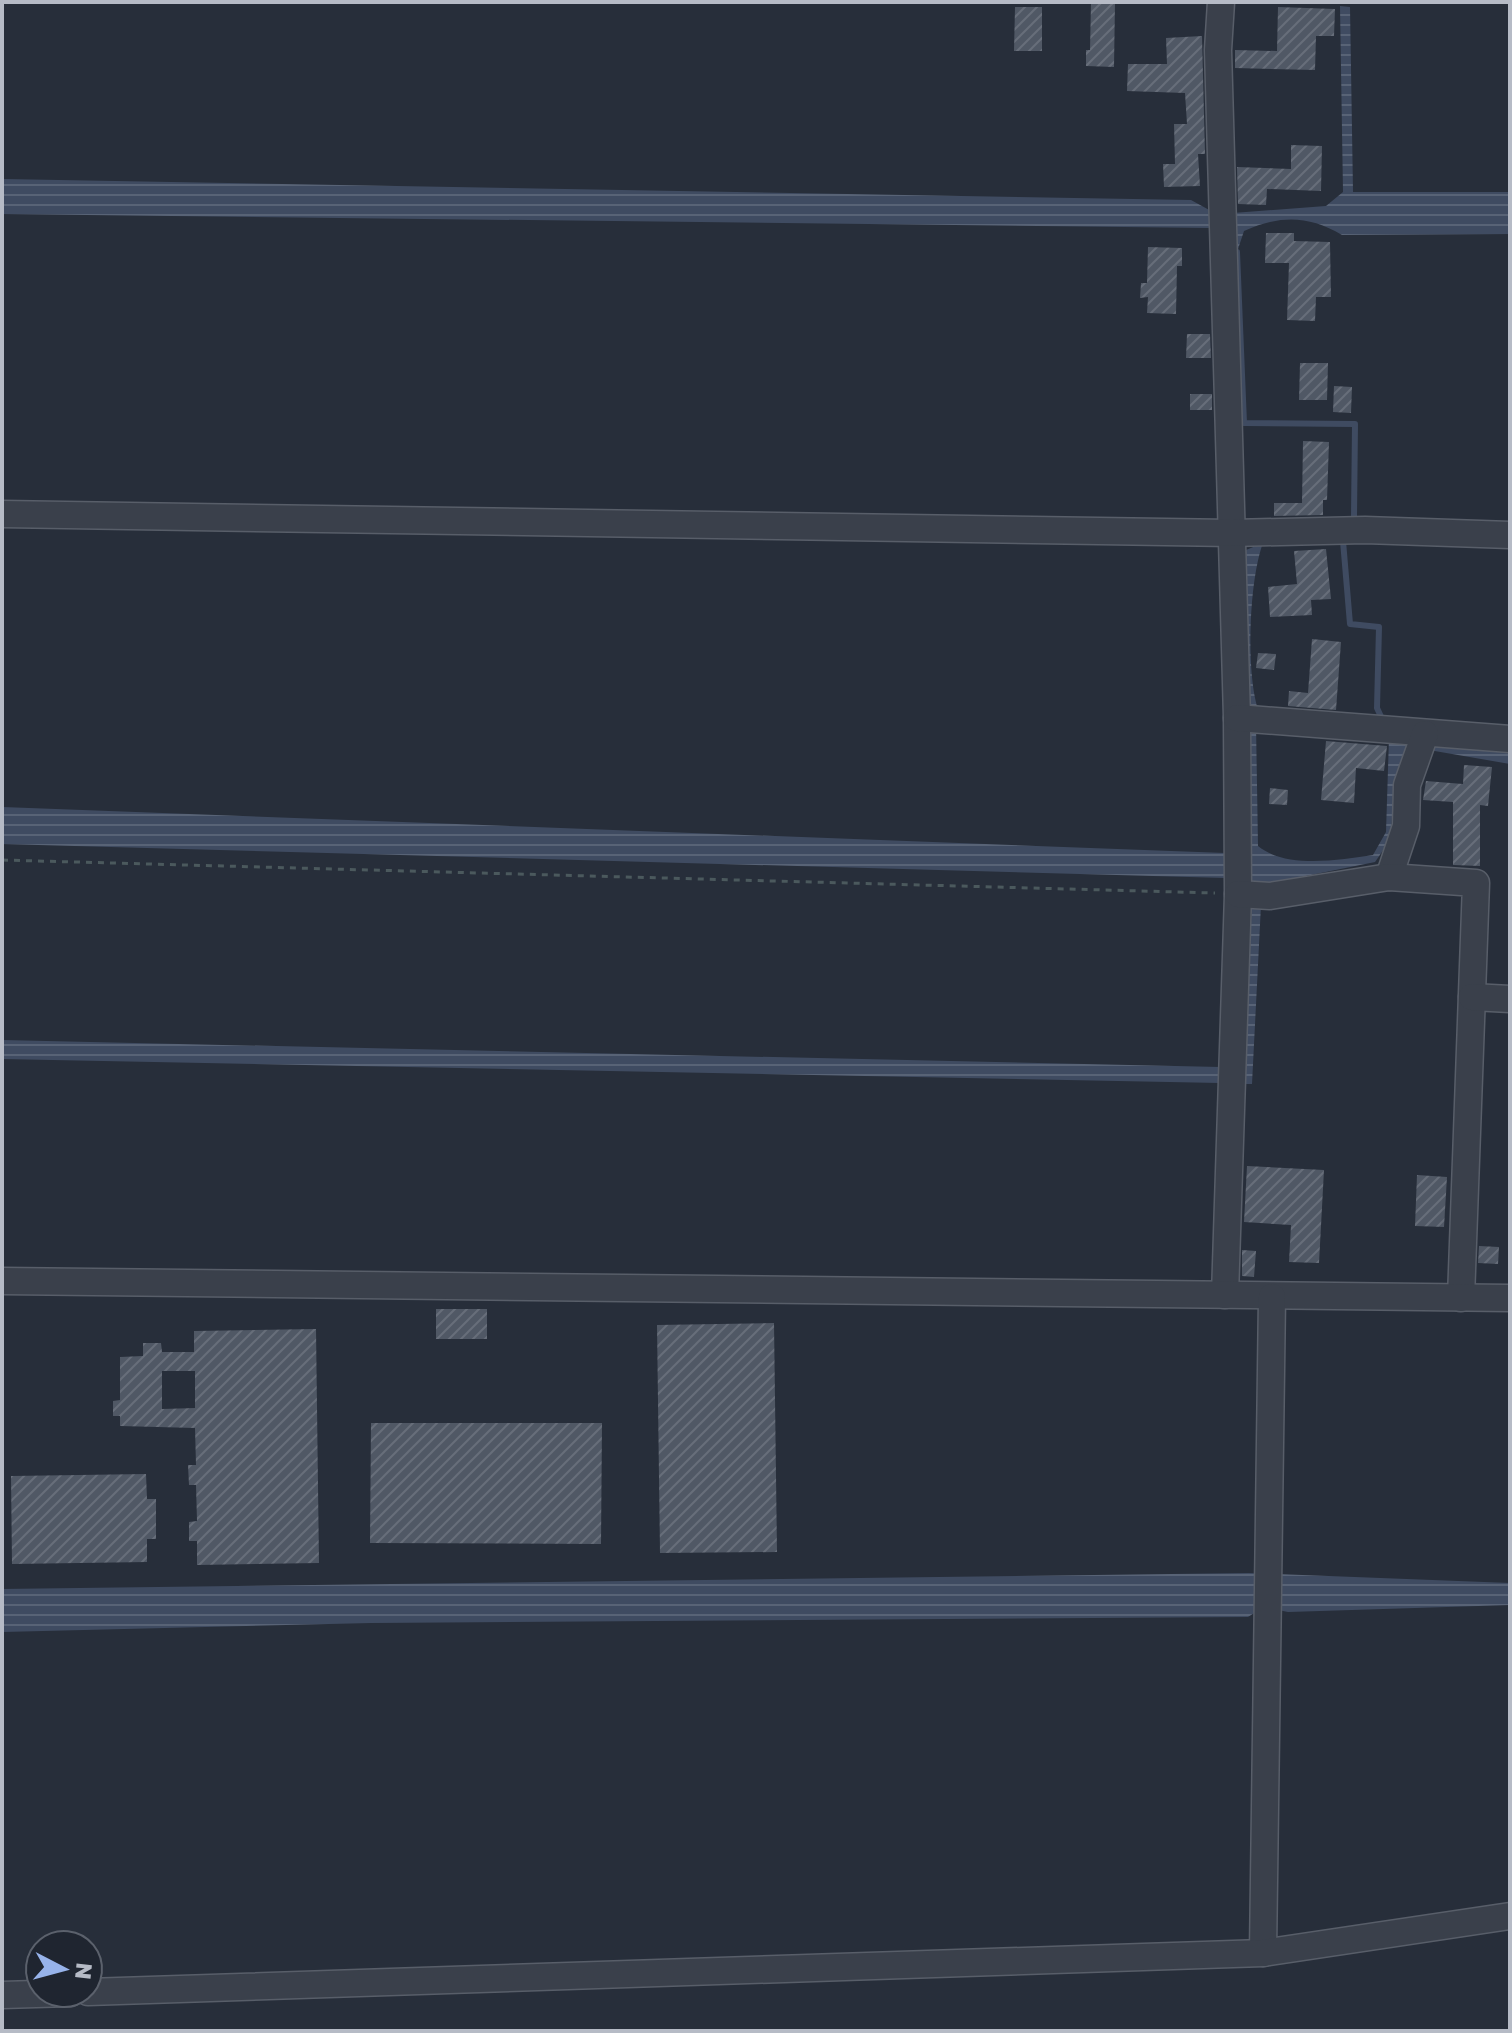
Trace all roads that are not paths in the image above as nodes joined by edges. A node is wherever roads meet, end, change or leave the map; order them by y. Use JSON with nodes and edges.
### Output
{"nodes":[{"id":1,"x":1221,"y":2,"type":"edge"},
{"id":2,"x":2,"y":514,"type":"edge"},
{"id":3,"x":1232,"y":533,"type":"junction"},
{"id":4,"x":1510,"y":535,"type":"edge"},
{"id":5,"x":1237,"y":718,"type":"junction"},
{"id":6,"x":1425,"y":734,"type":"junction"},
{"id":7,"x":1510,"y":739,"type":"edge"},
{"id":8,"x":1389,"y":877,"type":"junction"},
{"id":9,"x":1238,"y":894,"type":"junction"},
{"id":10,"x":1472,"y":997,"type":"junction"},
{"id":11,"x":1510,"y":999,"type":"edge"},
{"id":12,"x":2,"y":1281,"type":"edge"},
{"id":13,"x":1225,"y":1295,"type":"junction"},
{"id":14,"x":1272,"y":1297,"type":"junction"},
{"id":15,"x":1461,"y":1298,"type":"junction"},
{"id":16,"x":1510,"y":1298,"type":"edge"},
{"id":17,"x":1510,"y":1916,"type":"edge"},
{"id":18,"x":1263,"y":1953,"type":"junction"},
{"id":19,"x":104,"y":1991,"type":"edge"},
{"id":20,"x":24,"y":1994,"type":"edge"},
{"id":21,"x":2,"y":1995,"type":"edge"}],
"edges":[{"from":1,"to":3,"type":"street"},
{"from":2,"to":3,"type":"street"},
{"from":3,"to":4,"type":"street"},
{"from":3,"to":5,"type":"street"},
{"from":5,"to":6,"type":"street"},
{"from":5,"to":9,"type":"street"},
{"from":6,"to":7,"type":"street"},
{"from":6,"to":8,"type":"street"},
{"from":8,"to":9,"type":"street"},
{"from":8,"to":10,"type":"street"},
{"from":9,"to":13,"type":"street"},
{"from":10,"to":11,"type":"street"},
{"from":10,"to":15,"type":"street"},
{"from":12,"to":13,"type":"street"},
{"from":13,"to":14,"type":"street"},
{"from":14,"to":15,"type":"street"},
{"from":14,"to":18,"type":"street"},
{"from":15,"to":16,"type":"street"},
{"from":17,"to":18,"type":"street"},
{"from":18,"to":19,"type":"street"},
{"from":20,"to":21,"type":"street"}]}
